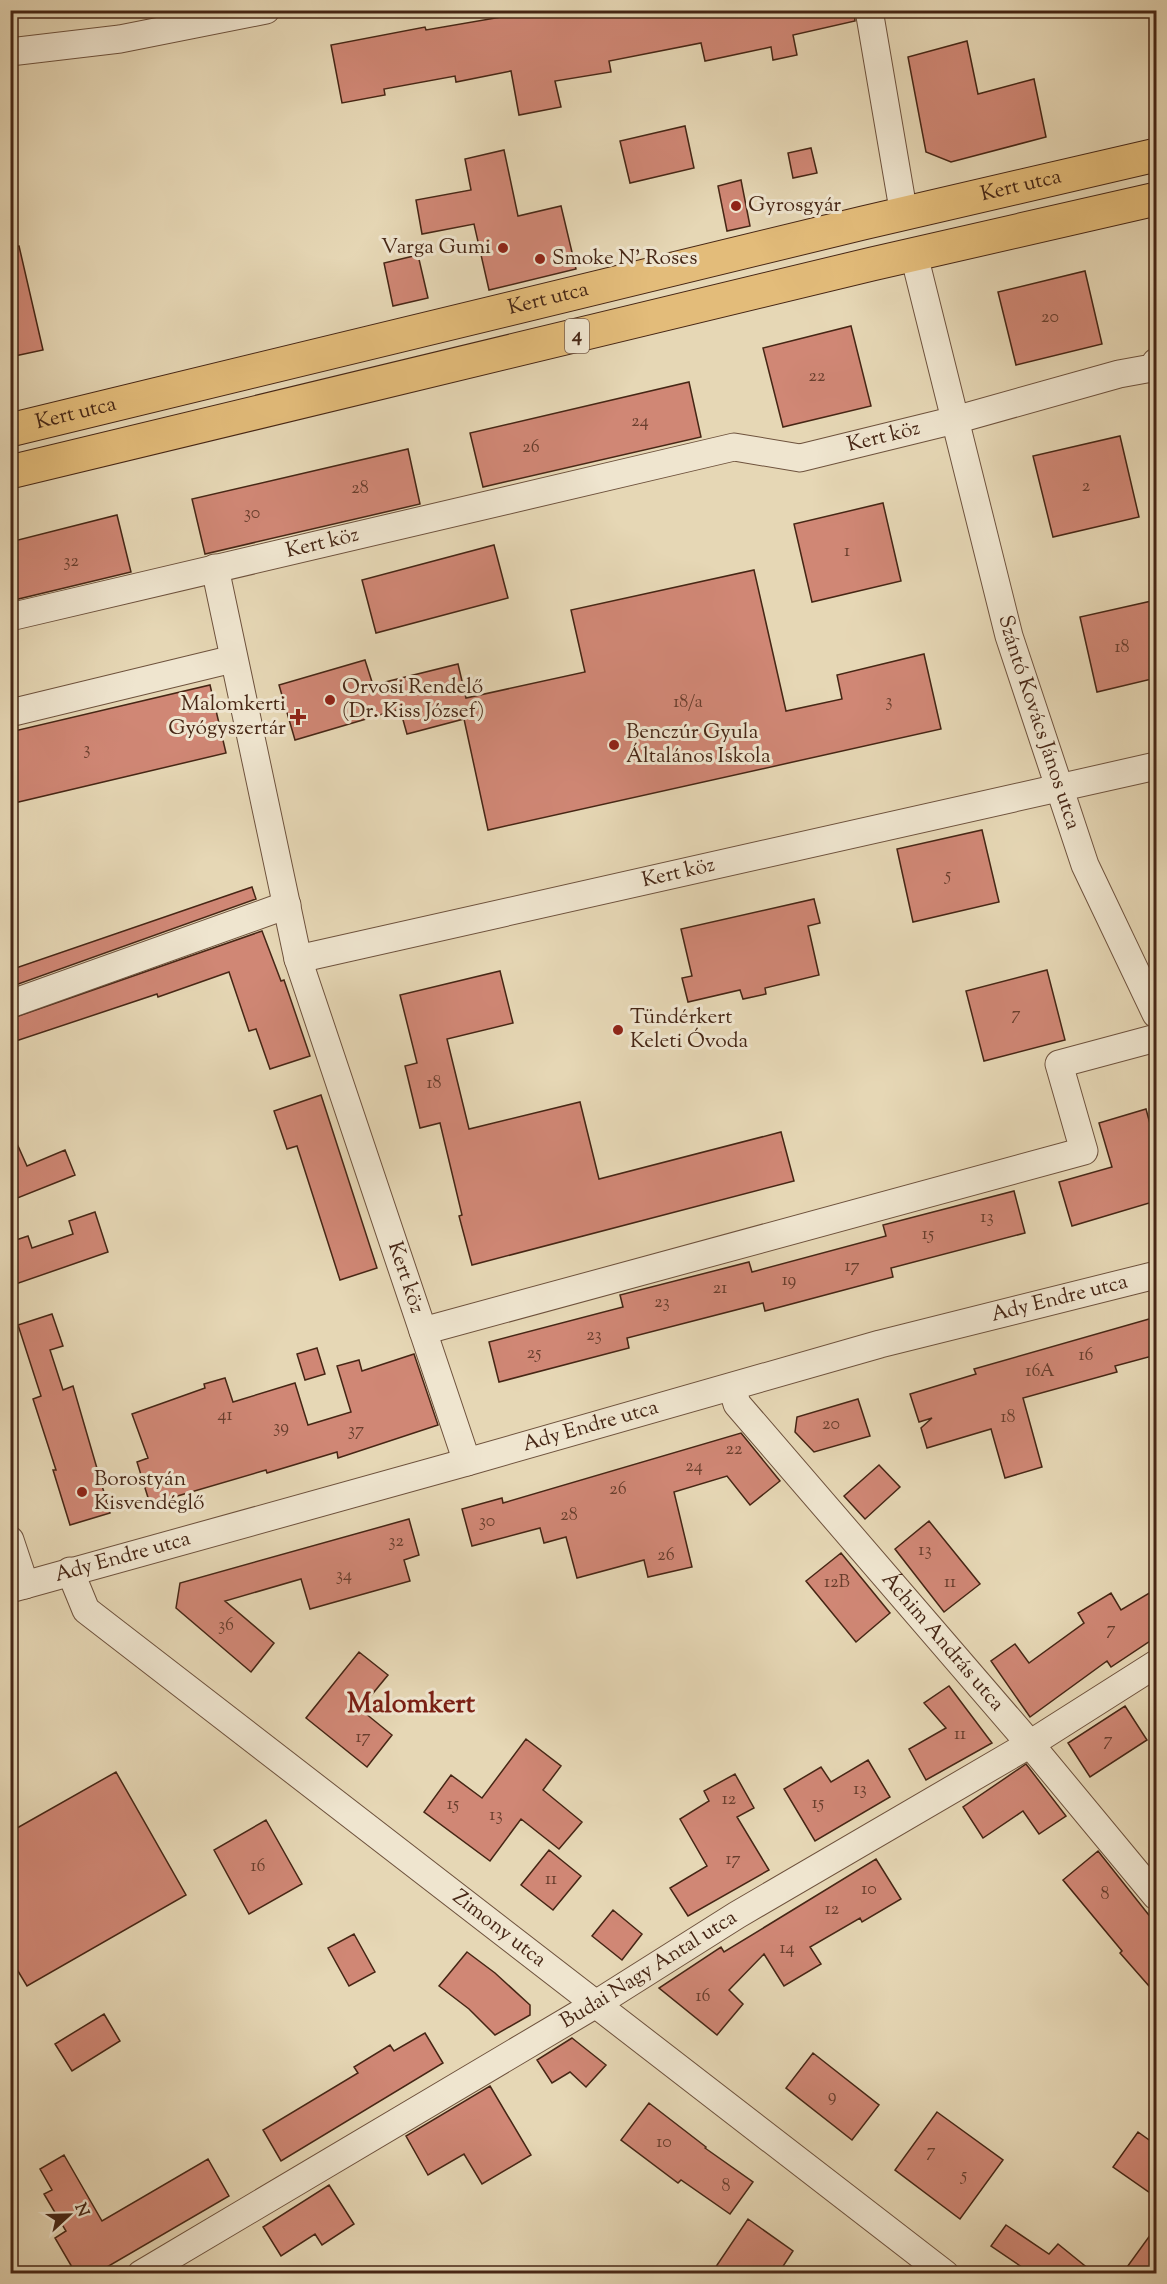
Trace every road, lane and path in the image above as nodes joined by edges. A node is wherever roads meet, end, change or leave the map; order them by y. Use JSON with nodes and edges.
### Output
{"nodes":[{"id":1,"x":266,"y":10,"type":"edge"},
{"id":2,"x":869,"y":10,"type":"edge"},
{"id":3,"x":10,"y":52,"type":"edge"},
{"id":4,"x":1156,"y":155,"type":"edge"},
{"id":5,"x":1156,"y":199,"type":"edge"},
{"id":6,"x":904,"y":215,"type":"junction"},
{"id":7,"x":914,"y":255,"type":"junction"},
{"id":8,"x":1155,"y":368,"type":"edge"},
{"id":9,"x":955,"y":420,"type":"junction"},
{"id":10,"x":10,"y":430,"type":"edge"},
{"id":11,"x":10,"y":472,"type":"edge"},
{"id":12,"x":215,"y":568,"type":"junction"},
{"id":13,"x":10,"y":617,"type":"edge"},
{"id":14,"x":233,"y":658,"type":"junction"},
{"id":15,"x":10,"y":713,"type":"edge"},
{"id":16,"x":1156,"y":766,"type":"edge"},
{"id":17,"x":1060,"y":789,"type":"junction"},
{"id":18,"x":287,"y":905,"type":"junction"},
{"id":19,"x":298,"y":958,"type":"junction"},
{"id":20,"x":10,"y":1004,"type":"edge"},
{"id":21,"x":1156,"y":1014,"type":"edge"},
{"id":22,"x":1156,"y":1038,"type":"edge"},
{"id":23,"x":1156,"y":1275,"type":"edge"},
{"id":24,"x":423,"y":1331,"type":"junction"},
{"id":25,"x":732,"y":1387,"type":"junction"},
{"id":26,"x":467,"y":1462,"type":"junction"},
{"id":27,"x":10,"y":1540,"type":"edge"},
{"id":28,"x":70,"y":1571,"type":"junction"},
{"id":29,"x":18,"y":1587,"type":"edge"},
{"id":30,"x":1156,"y":1664,"type":"edge"},
{"id":31,"x":1030,"y":1744,"type":"junction"},
{"id":32,"x":1156,"y":1896,"type":"edge"},
{"id":33,"x":596,"y":2004,"type":"junction"},
{"id":34,"x":141,"y":2274,"type":"edge"},
{"id":35,"x":945,"y":2274,"type":"edge"}],
"edges":[{"from":1,"to":3,"type":"street"},
{"from":2,"to":6,"type":"street"},
{"from":4,"to":6,"type":"main road","name":"Kert utca","number":"4"},
{"from":5,"to":7,"type":"main road","name":"Kert utca","number":"4"},
{"from":6,"to":10,"type":"main road","name":"Kert utca","number":"4"},
{"from":7,"to":9,"type":"street","name":"Szántó Kovács János utca"},
{"from":7,"to":11,"type":"main road","name":"Kert utca","number":"4"},
{"from":8,"to":9,"type":"street"},
{"from":9,"to":12,"type":"street","name":"Kert köz"},
{"from":9,"to":17,"type":"street","name":"Szántó Kovács János utca"},
{"from":12,"to":13,"type":"street","name":"Kert köz"},
{"from":12,"to":14,"type":"street","name":"Kert köz"},
{"from":14,"to":15,"type":"street"},
{"from":14,"to":18,"type":"street","name":"Kert köz"},
{"from":16,"to":17,"type":"street","name":"Kert köz"},
{"from":17,"to":19,"type":"street","name":"Kert köz"},
{"from":17,"to":21,"type":"street","name":"Szántó Kovács János utca"},
{"from":18,"to":19,"type":"street","name":"Kert köz"},
{"from":18,"to":20,"type":"street"},
{"from":19,"to":24,"type":"street","name":"Kert köz"},
{"from":22,"to":24,"type":"street"},
{"from":23,"to":25,"type":"street","name":"Ady Endre utca"},
{"from":24,"to":26,"type":"street","name":"Kert köz"},
{"from":25,"to":26,"type":"street","name":"Ady Endre utca"},
{"from":25,"to":31,"type":"street","name":"Áchim András utca"},
{"from":26,"to":28,"type":"street","name":"Ady Endre utca"},
{"from":27,"to":29,"type":"street"},
{"from":28,"to":29,"type":"street","name":"Ady Endre utca"},
{"from":28,"to":33,"type":"street","name":"Zimony utca"},
{"from":30,"to":31,"type":"street","name":"Budai Nagy Antal utca"},
{"from":31,"to":32,"type":"street","name":"Áchim András utca"},
{"from":31,"to":33,"type":"street","name":"Budai Nagy Antal utca"},
{"from":33,"to":34,"type":"street","name":"Budai Nagy Antal utca"},
{"from":33,"to":35,"type":"street","name":"Zimony utca"}]}
